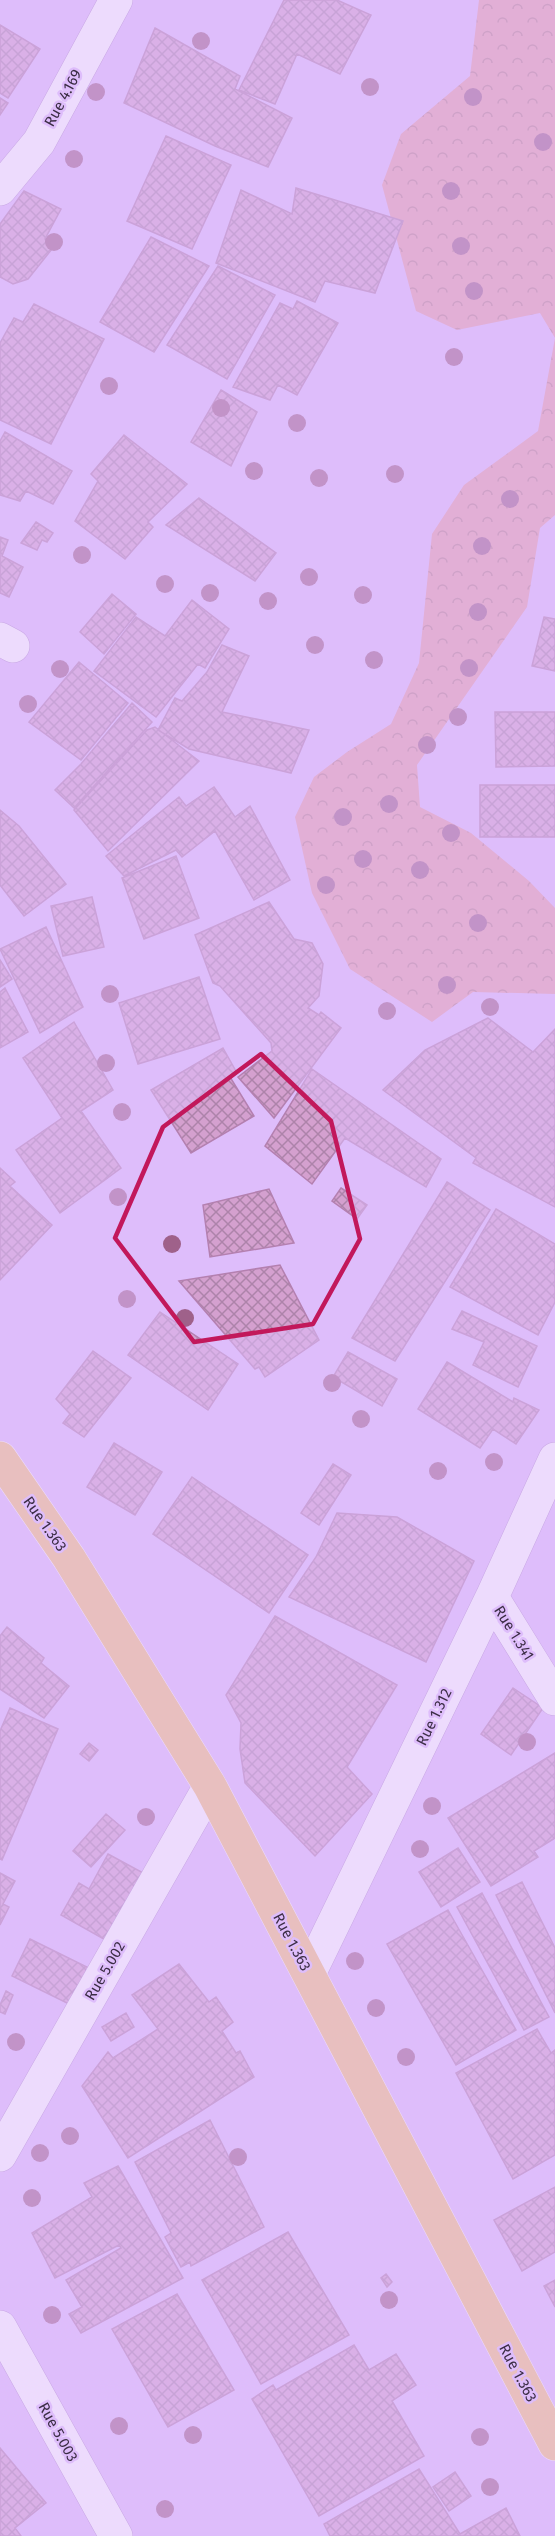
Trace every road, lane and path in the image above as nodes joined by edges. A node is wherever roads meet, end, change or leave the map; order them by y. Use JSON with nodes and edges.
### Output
{"nodes":[{"id":1,"x":116,"y":0,"type":"edge"},
{"id":2,"x":0,"y":189,"type":"edge"},
{"id":3,"x":0,"y":1458,"type":"edge"},
{"id":4,"x":555,"y":1459,"type":"edge"},
{"id":5,"x":492,"y":1597,"type":"junction"},
{"id":6,"x":555,"y":1699,"type":"edge"},
{"id":7,"x":210,"y":1786,"type":"junction"},
{"id":8,"x":309,"y":1974,"type":"junction"},
{"id":9,"x":0,"y":2156,"type":"edge"},
{"id":10,"x":0,"y":2327,"type":"edge"},
{"id":11,"x":555,"y":2444,"type":"edge"},
{"id":12,"x":116,"y":2536,"type":"edge"}],
"edges":[{"from":1,"to":2,"type":"street","name":"Rue 4.169"},
{"from":3,"to":7,"type":"main road","name":"Rue 1.363"},
{"from":4,"to":5,"type":"street","name":"Rue 1.312"},
{"from":5,"to":6,"type":"street","name":"Rue 1.341"},
{"from":5,"to":8,"type":"street","name":"Rue 1.312"},
{"from":7,"to":8,"type":"main road","name":"Rue 1.363"},
{"from":7,"to":9,"type":"street","name":"Rue 5.002"},
{"from":8,"to":11,"type":"main road","name":"Rue 1.363"},
{"from":10,"to":12,"type":"street","name":"Rue 5.003"}]}
